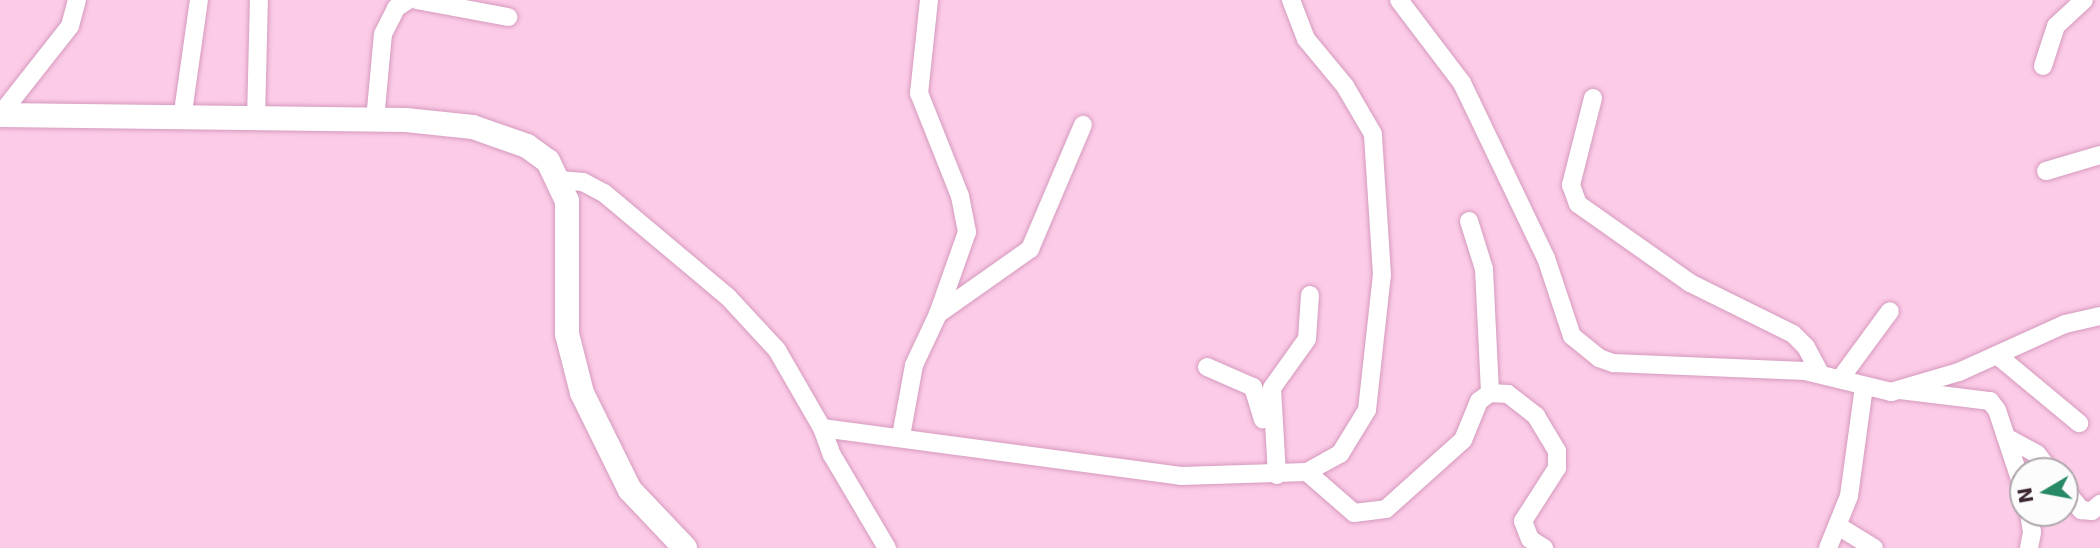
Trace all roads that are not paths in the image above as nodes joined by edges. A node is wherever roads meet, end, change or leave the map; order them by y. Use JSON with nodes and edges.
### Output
{"nodes":[{"id":1,"x":77,"y":0,"type":"edge"},
{"id":2,"x":198,"y":0,"type":"edge"},
{"id":3,"x":259,"y":0,"type":"edge"},
{"id":4,"x":408,"y":0,"type":"edge"},
{"id":5,"x":417,"y":0,"type":"edge"},
{"id":6,"x":929,"y":0,"type":"edge"},
{"id":7,"x":1291,"y":0,"type":"edge"},
{"id":8,"x":1399,"y":0,"type":"edge"},
{"id":9,"x":2084,"y":0,"type":"edge"},
{"id":10,"x":508,"y":17,"type":"dead end"},
{"id":11,"x":2043,"y":66,"type":"dead end"},
{"id":12,"x":1593,"y":98,"type":"dead end"},
{"id":13,"x":0,"y":115,"type":"edge"},
{"id":14,"x":183,"y":119,"type":"junction"},
{"id":15,"x":256,"y":119,"type":"junction"},
{"id":16,"x":375,"y":120,"type":"junction"},
{"id":17,"x":1083,"y":125,"type":"dead end"},
{"id":18,"x":2100,"y":155,"type":"edge"},
{"id":19,"x":2046,"y":171,"type":"dead end"},
{"id":20,"x":561,"y":180,"type":"junction"},
{"id":21,"x":1469,"y":221,"type":"dead end"},
{"id":22,"x":1310,"y":295,"type":"dead end"},
{"id":23,"x":1890,"y":311,"type":"dead end"},
{"id":24,"x":938,"y":314,"type":"junction"},
{"id":25,"x":2100,"y":316,"type":"edge"},
{"id":26,"x":1997,"y":355,"type":"junction"},
{"id":27,"x":1207,"y":367,"type":"dead end"},
{"id":28,"x":1820,"y":373,"type":"junction"},
{"id":29,"x":1840,"y":379,"type":"junction"},
{"id":30,"x":1864,"y":387,"type":"junction"},
{"id":31,"x":1898,"y":390,"type":"junction"},
{"id":32,"x":1490,"y":393,"type":"junction"},
{"id":33,"x":2079,"y":423,"type":"dead end"},
{"id":34,"x":822,"y":428,"type":"junction"},
{"id":35,"x":901,"y":436,"type":"junction"},
{"id":36,"x":1274,"y":437,"type":"junction"},
{"id":37,"x":2006,"y":437,"type":"junction"},
{"id":38,"x":2013,"y":457,"type":"edge"},
{"id":39,"x":2039,"y":457,"type":"edge"},
{"id":40,"x":1307,"y":472,"type":"junction"},
{"id":41,"x":1277,"y":475,"type":"junction"},
{"id":42,"x":2100,"y":504,"type":"edge"},
{"id":43,"x":2079,"y":508,"type":"edge"},
{"id":44,"x":1838,"y":526,"type":"junction"},
{"id":45,"x":2031,"y":527,"type":"edge"},
{"id":46,"x":685,"y":548,"type":"edge"},
{"id":47,"x":887,"y":548,"type":"edge"},
{"id":48,"x":1544,"y":548,"type":"edge"},
{"id":49,"x":1828,"y":548,"type":"edge"},
{"id":50,"x":1874,"y":548,"type":"edge"},
{"id":51,"x":2029,"y":548,"type":"edge"}],
"edges":[{"from":1,"to":13,"type":"street"},
{"from":2,"to":14,"type":"street"},
{"from":3,"to":15,"type":"street"},
{"from":4,"to":16,"type":"street"},
{"from":5,"to":10,"type":"street"},
{"from":6,"to":24,"type":"street"},
{"from":7,"to":40,"type":"street"},
{"from":8,"to":28,"type":"street"},
{"from":9,"to":11,"type":"street"},
{"from":12,"to":28,"type":"street"},
{"from":13,"to":14,"type":"main road"},
{"from":14,"to":15,"type":"main road"},
{"from":15,"to":16,"type":"main road"},
{"from":16,"to":20,"type":"main road"},
{"from":17,"to":24,"type":"street"},
{"from":18,"to":19,"type":"street"},
{"from":20,"to":34,"type":"street"},
{"from":20,"to":46,"type":"main road"},
{"from":21,"to":32,"type":"street"},
{"from":22,"to":36,"type":"street"},
{"from":23,"to":29,"type":"street"},
{"from":24,"to":35,"type":"street"},
{"from":25,"to":26,"type":"street"},
{"from":26,"to":31,"type":"street"},
{"from":26,"to":33,"type":"street"},
{"from":27,"to":36,"type":"street"},
{"from":28,"to":29,"type":"street"},
{"from":29,"to":30,"type":"street"},
{"from":30,"to":31,"type":"street"},
{"from":30,"to":44,"type":"street"},
{"from":31,"to":37,"type":"street"},
{"from":32,"to":40,"type":"street"},
{"from":32,"to":48,"type":"street"},
{"from":34,"to":35,"type":"street"},
{"from":34,"to":47,"type":"street"},
{"from":35,"to":41,"type":"street"},
{"from":36,"to":41,"type":"street"},
{"from":37,"to":38,"type":"street"},
{"from":37,"to":39,"type":"street"},
{"from":40,"to":41,"type":"street"},
{"from":42,"to":43,"type":"street"},
{"from":44,"to":49,"type":"street"},
{"from":44,"to":50,"type":"street"},
{"from":45,"to":51,"type":"street"}]}
